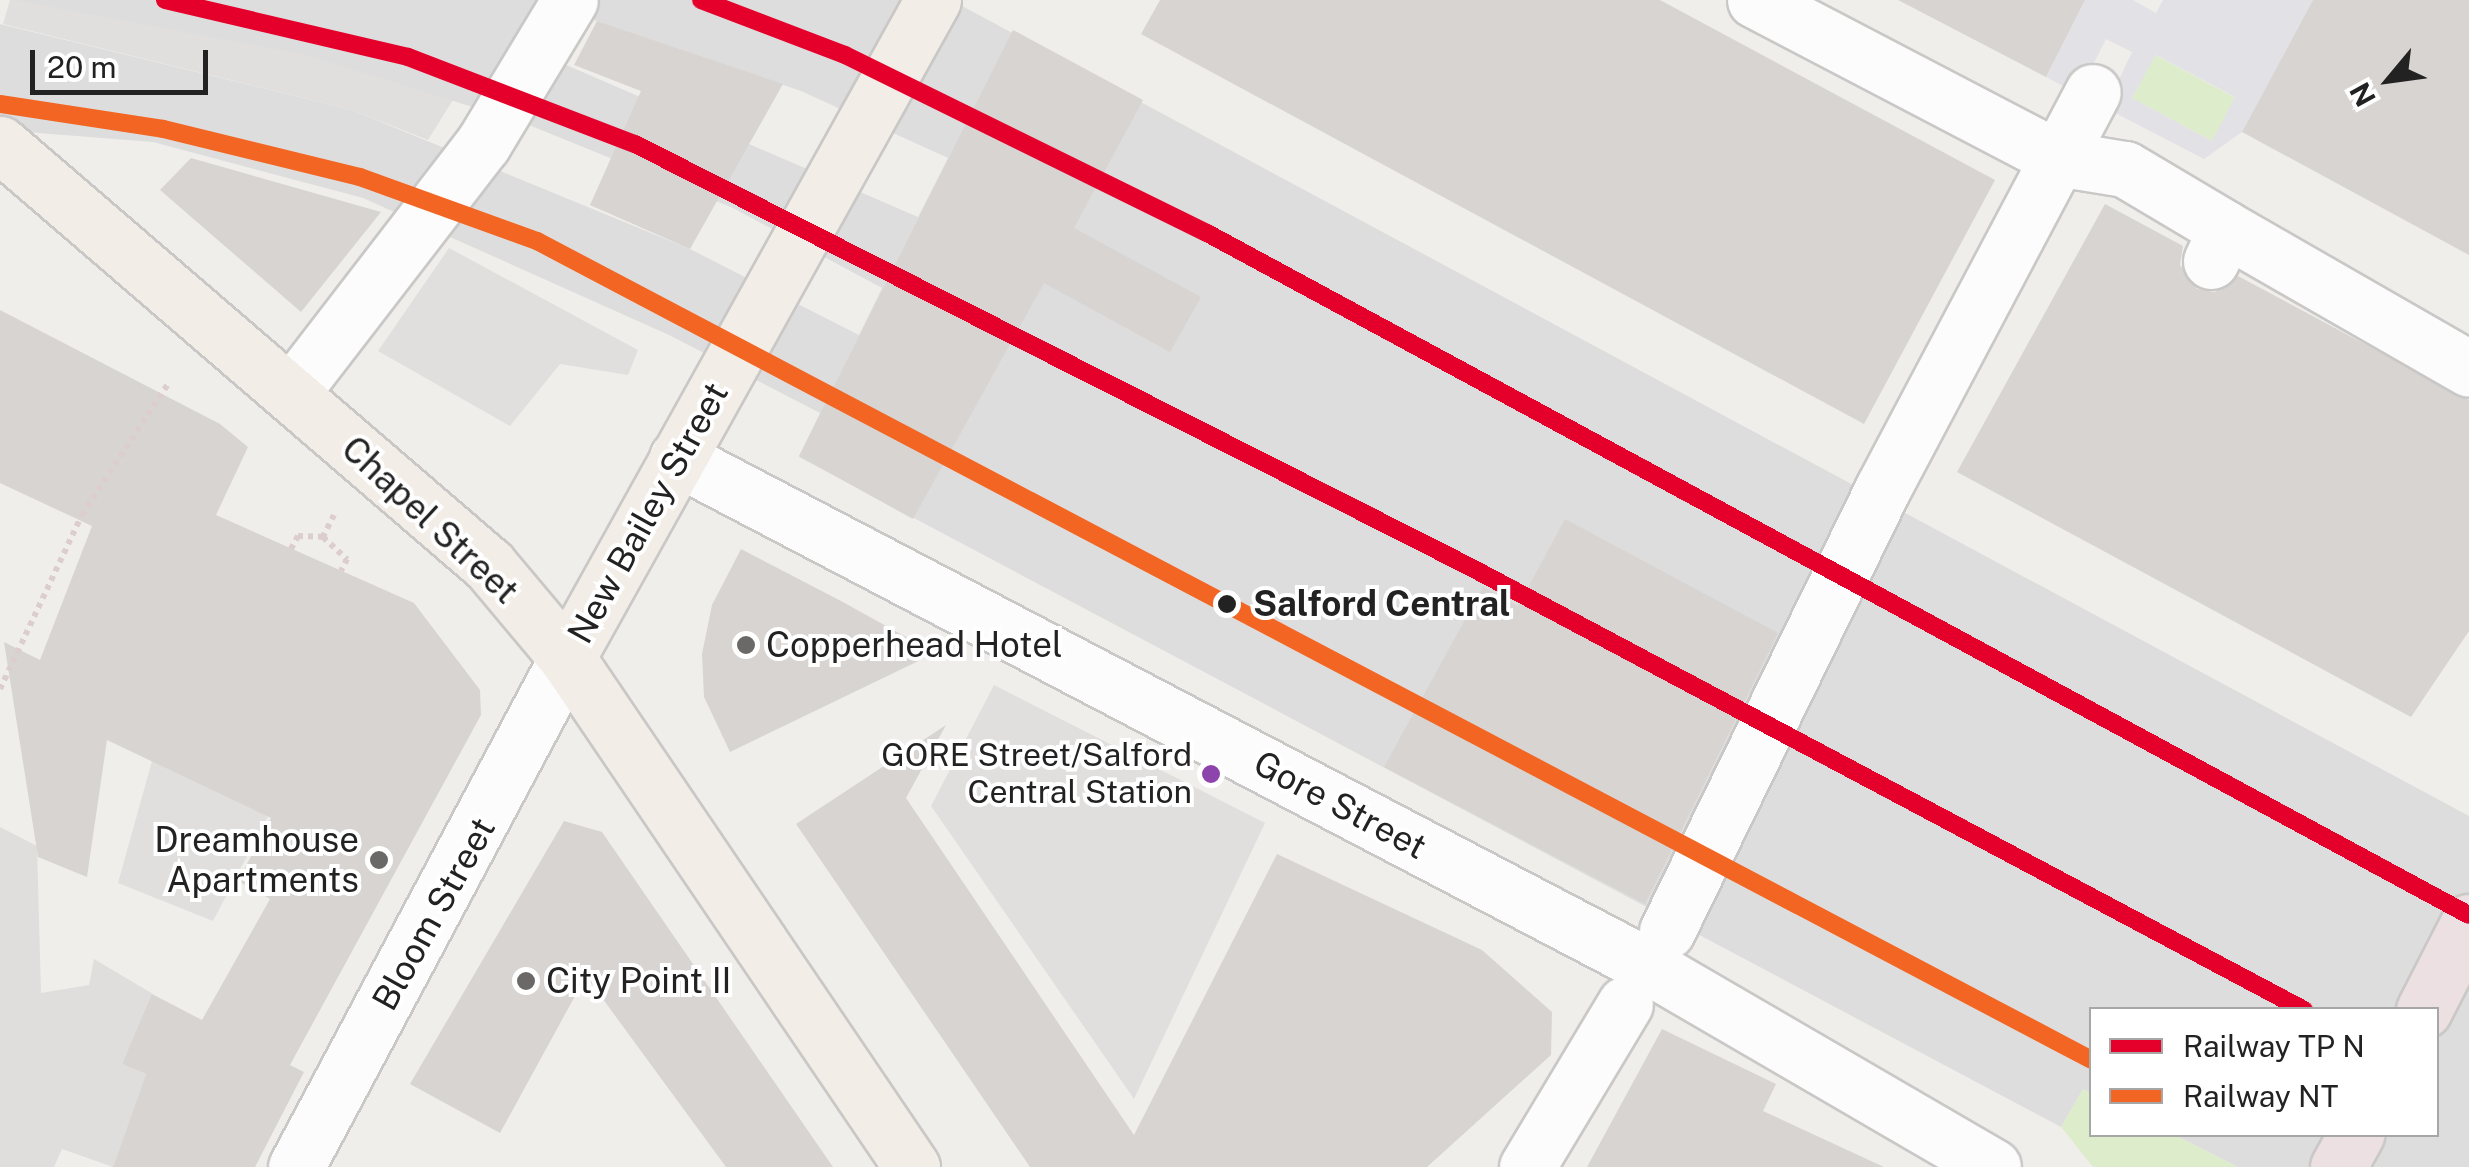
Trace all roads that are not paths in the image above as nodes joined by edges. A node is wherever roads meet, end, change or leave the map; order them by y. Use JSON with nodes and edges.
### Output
{"nodes":[{"id":1,"x":570,"y":0,"type":"edge"},
{"id":2,"x":933,"y":0,"type":"edge"},
{"id":3,"x":1755,"y":0,"type":"edge"},
{"id":4,"x":2092,"y":92,"type":"dead end"},
{"id":5,"x":0,"y":144,"type":"edge"},
{"id":6,"x":2057,"y":158,"type":"junction"},
{"id":7,"x":2469,"y":368,"type":"edge"},
{"id":8,"x":291,"y":393,"type":"junction"},
{"id":9,"x":678,"y":458,"type":"junction"},
{"id":10,"x":567,"y":658,"type":"junction"},
{"id":11,"x":2469,"y":922,"type":"edge"},
{"id":12,"x":1667,"y":931,"type":"dead end"},
{"id":13,"x":1625,"y":1004,"type":"dead end"},
{"id":14,"x":2426,"y":1007,"type":"edge"},
{"id":15,"x":2354,"y":1137,"type":"edge"},
{"id":16,"x":296,"y":1167,"type":"edge"},
{"id":17,"x":912,"y":1167,"type":"edge"},
{"id":18,"x":1526,"y":1167,"type":"edge"},
{"id":19,"x":1993,"y":1167,"type":"edge"},
{"id":20,"x":2338,"y":1167,"type":"edge"}],
"edges":[{"from":1,"to":8,"type":"street"},
{"from":2,"to":9,"type":"main road","name":"New Bailey Street"},
{"from":3,"to":6,"type":"street"},
{"from":4,"to":6,"type":"street"},
{"from":5,"to":8,"type":"main road","name":"Chapel Street"},
{"from":6,"to":7,"type":"street"},
{"from":6,"to":12,"type":"street"},
{"from":8,"to":10,"type":"main road","name":"Chapel Street"},
{"from":9,"to":10,"type":"main road","name":"New Bailey Street"},
{"from":9,"to":19,"type":"street","name":"Gore Street"},
{"from":10,"to":16,"type":"street","name":"Bloom Street"},
{"from":10,"to":17,"type":"main road","name":"Chapel Street"},
{"from":11,"to":14,"type":"highway"},
{"from":13,"to":18,"type":"street"},
{"from":15,"to":20,"type":"highway"}]}
